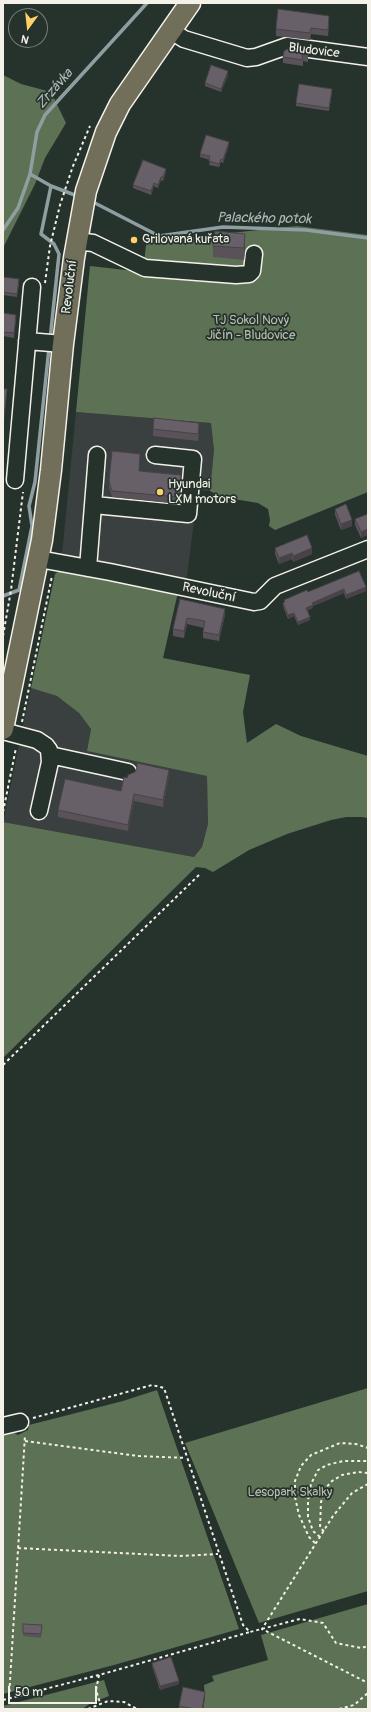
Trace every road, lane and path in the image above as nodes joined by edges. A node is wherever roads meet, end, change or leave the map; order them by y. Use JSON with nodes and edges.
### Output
{"nodes":[{"id":1,"x":190,"y":3,"type":"edge"},
{"id":2,"x":170,"y":30,"type":"junction"},
{"id":3,"x":368,"y":57,"type":"edge"},
{"id":4,"x":65,"y":188,"type":"dead end"},
{"id":5,"x":77,"y":235,"type":"junction"},
{"id":6,"x":50,"y":246,"type":"dead end"},
{"id":7,"x":254,"y":254,"type":"dead end"},
{"id":8,"x":32,"y":287,"type":"dead end"},
{"id":9,"x":27,"y":340,"type":"junction"},
{"id":10,"x":54,"y":343,"type":"junction"},
{"id":11,"x":155,"y":455,"type":"dead end"},
{"id":12,"x":97,"y":456,"type":"dead end"},
{"id":13,"x":15,"y":480,"type":"dead end"},
{"id":14,"x":94,"y":505,"type":"junction"},
{"id":15,"x":368,"y":549,"type":"edge"},
{"id":16,"x":38,"y":559,"type":"junction"},
{"id":17,"x":88,"y":568,"type":"junction"},
{"id":18,"x":11,"y":590,"type":"dead end"},
{"id":19,"x":3,"y":636,"type":"edge"},
{"id":20,"x":3,"y":730,"type":"edge"},
{"id":21,"x":50,"y":755,"type":"junction"},
{"id":22,"x":128,"y":772,"type":"dead end"},
{"id":23,"x":39,"y":811,"type":"dead end"},
{"id":24,"x":200,"y":873,"type":"dead end"},
{"id":25,"x":3,"y":1065,"type":"edge"},
{"id":26,"x":20,"y":1422,"type":"joint"},
{"id":27,"x":3,"y":1426,"type":"edge"},
{"id":28,"x":368,"y":1448,"type":"edge"},
{"id":29,"x":186,"y":1458,"type":"junction"},
{"id":30,"x":368,"y":1461,"type":"edge"},
{"id":31,"x":368,"y":1473,"type":"edge"},
{"id":32,"x":368,"y":1484,"type":"edge"},
{"id":33,"x":324,"y":1531,"type":"junction"},
{"id":34,"x":320,"y":1537,"type":"junction"},
{"id":35,"x":316,"y":1544,"type":"junction"},
{"id":36,"x":18,"y":1548,"type":"junction"},
{"id":37,"x":218,"y":1554,"type":"junction"},
{"id":38,"x":262,"y":1629,"type":"junction"},
{"id":39,"x":250,"y":1632,"type":"junction"},
{"id":40,"x":368,"y":1646,"type":"edge"},
{"id":41,"x":99,"y":1675,"type":"junction"},
{"id":42,"x":368,"y":1683,"type":"edge"},
{"id":43,"x":368,"y":1693,"type":"edge"},
{"id":44,"x":9,"y":1698,"type":"junction"},
{"id":45,"x":3,"y":1700,"type":"edge"},
{"id":46,"x":100,"y":1703,"type":"junction"},
{"id":47,"x":88,"y":1709,"type":"edge"},
{"id":48,"x":138,"y":1709,"type":"edge"},
{"id":49,"x":339,"y":1709,"type":"edge"}],
"edges":[{"from":1,"to":2,"type":"main road","name":"Revoluční"},
{"from":2,"to":3,"type":"street","name":"Bludovice"},
{"from":2,"to":5,"type":"main road","name":"Revoluční"},
{"from":4,"to":6,"type":"path"},
{"from":5,"to":7,"type":"street"},
{"from":5,"to":10,"type":"main road","name":"Revoluční"},
{"from":8,"to":9,"type":"street"},
{"from":9,"to":10,"type":"street"},
{"from":9,"to":13,"type":"street"},
{"from":10,"to":16,"type":"main road","name":"Revoluční"},
{"from":11,"to":14,"type":"street"},
{"from":12,"to":14,"type":"street"},
{"from":14,"to":17,"type":"street"},
{"from":15,"to":17,"type":"street","name":"Revoluční"},
{"from":16,"to":17,"type":"street","name":"Revoluční"},
{"from":16,"to":20,"type":"main road","name":"Revoluční"},
{"from":18,"to":19,"type":"path"},
{"from":20,"to":21,"type":"street"},
{"from":21,"to":22,"type":"street"},
{"from":21,"to":23,"type":"street"},
{"from":24,"to":25,"type":"path"},
{"from":26,"to":27,"type":"street"},
{"from":26,"to":29,"type":"path"},
{"from":28,"to":35,"type":"path"},
{"from":29,"to":36,"type":"path"},
{"from":29,"to":37,"type":"path"},
{"from":30,"to":34,"type":"path"},
{"from":31,"to":33,"type":"path"},
{"from":32,"to":33,"type":"path"},
{"from":33,"to":34,"type":"path"},
{"from":34,"to":35,"type":"path"},
{"from":35,"to":38,"type":"path"},
{"from":36,"to":37,"type":"path"},
{"from":36,"to":44,"type":"path"},
{"from":37,"to":39,"type":"path"},
{"from":38,"to":39,"type":"path"},
{"from":38,"to":40,"type":"path"},
{"from":38,"to":42,"type":"path"},
{"from":39,"to":41,"type":"path"},
{"from":41,"to":44,"type":"path"},
{"from":41,"to":46,"type":"path"},
{"from":43,"to":49,"type":"path"},
{"from":44,"to":45,"type":"path"},
{"from":46,"to":47,"type":"path"},
{"from":46,"to":48,"type":"path"}]}
